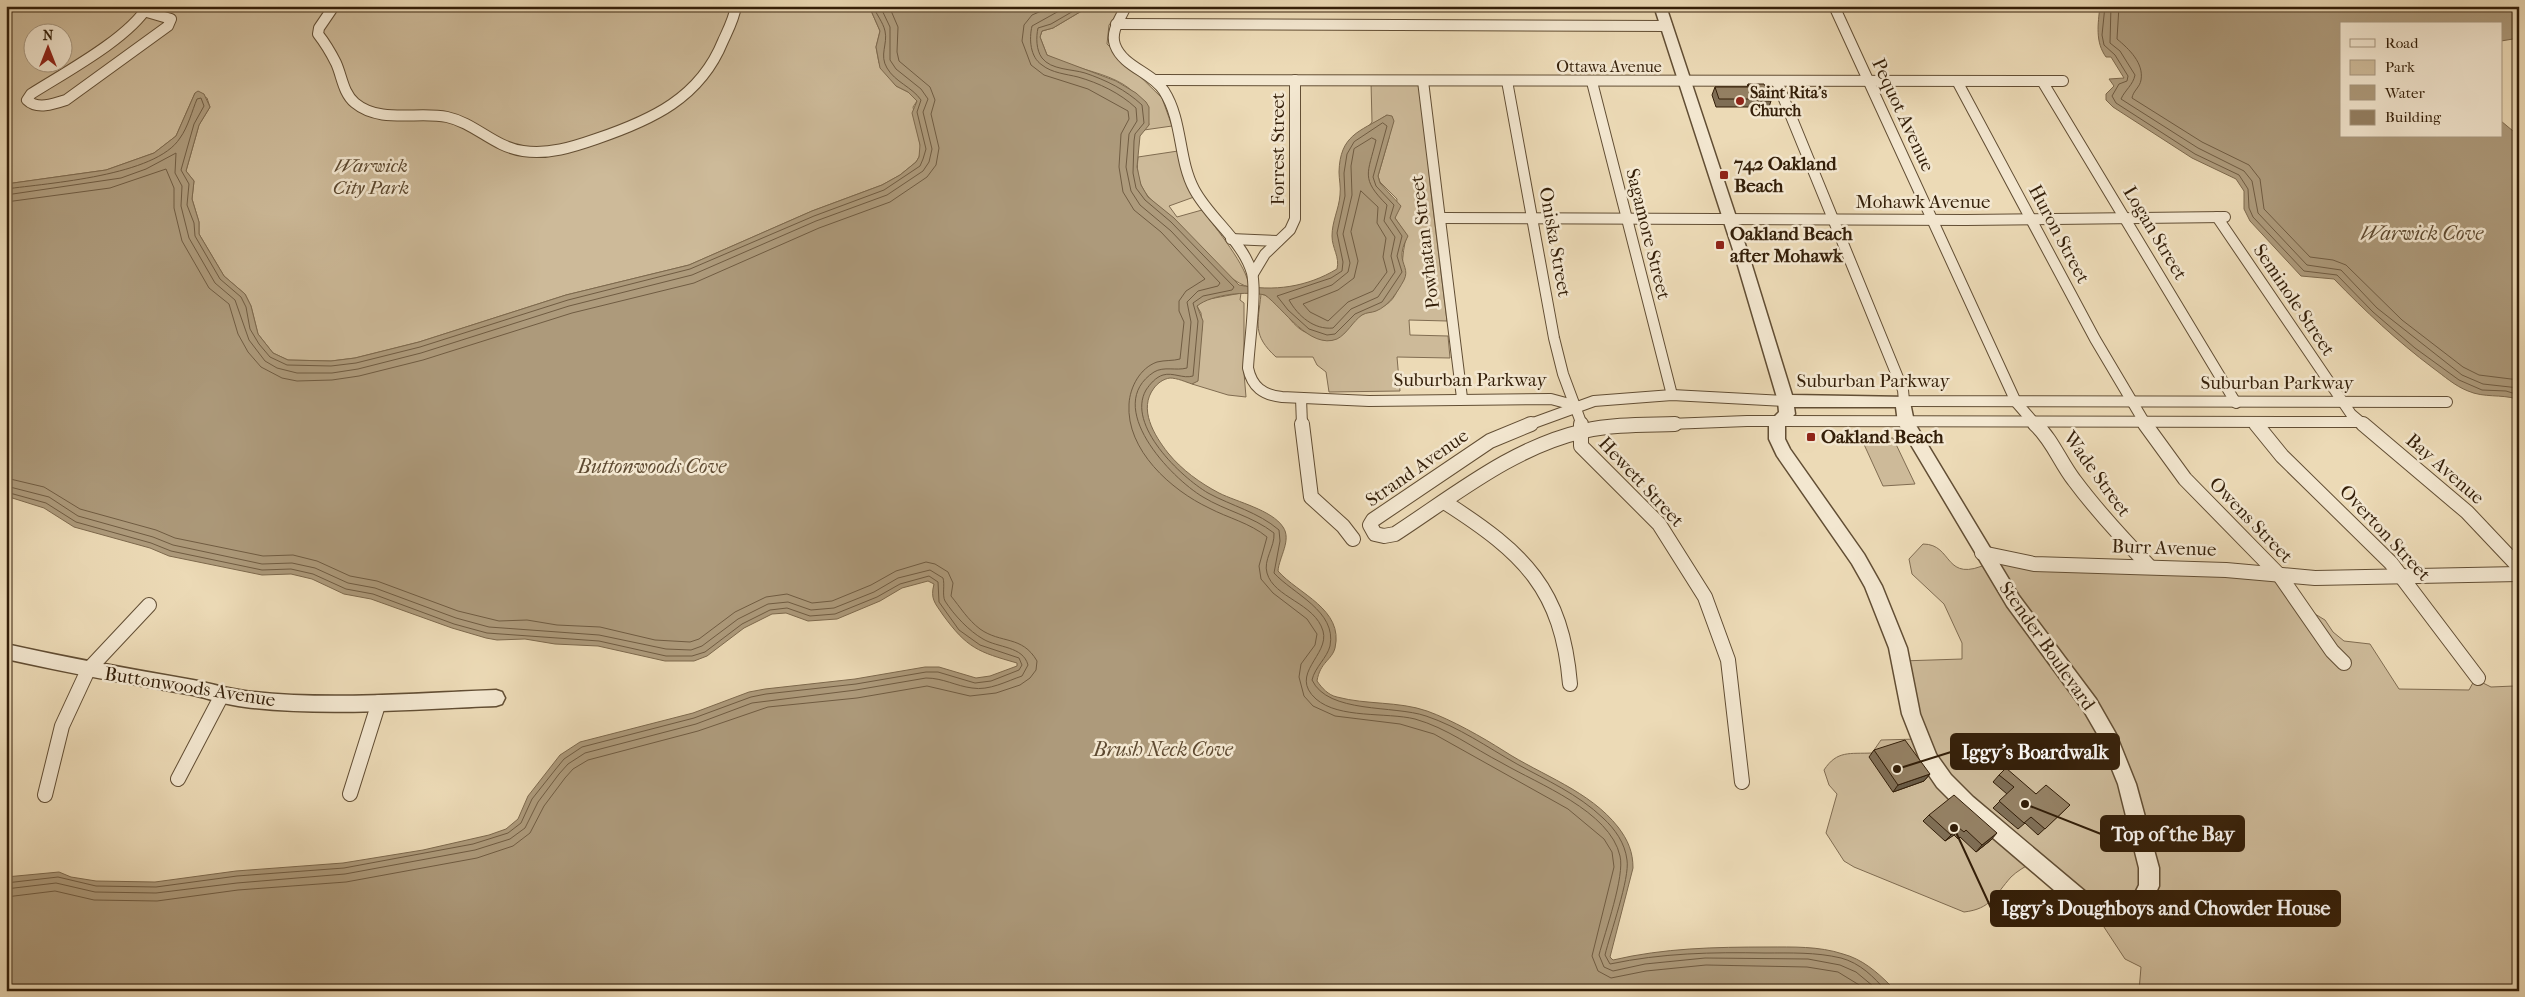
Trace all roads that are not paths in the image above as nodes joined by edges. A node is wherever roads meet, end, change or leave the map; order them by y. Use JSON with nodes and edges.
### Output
{"nodes":[{"id":1,"x":334,"y":6,"type":"edge"},
{"id":2,"x":736,"y":6,"type":"edge"},
{"id":3,"x":1126,"y":6,"type":"edge"},
{"id":4,"x":1660,"y":6,"type":"edge"},
{"id":5,"x":1834,"y":6,"type":"edge"},
{"id":6,"x":147,"y":9,"type":"edge"},
{"id":7,"x":1116,"y":24,"type":"junction"},
{"id":8,"x":1667,"y":26,"type":"junction"},
{"id":9,"x":1155,"y":80,"type":"junction"},
{"id":10,"x":1295,"y":80,"type":"junction"},
{"id":11,"x":1685,"y":80,"type":"junction"},
{"id":12,"x":1423,"y":81,"type":"junction"},
{"id":13,"x":1868,"y":81,"type":"junction"},
{"id":14,"x":2042,"y":81,"type":"junction"},
{"id":15,"x":2063,"y":81,"type":"dead end"},
{"id":16,"x":1508,"y":82,"type":"junction"},
{"id":17,"x":1592,"y":82,"type":"junction"},
{"id":18,"x":1776,"y":82,"type":"junction"},
{"id":19,"x":1957,"y":82,"type":"junction"},
{"id":20,"x":2125,"y":216,"type":"junction"},
{"id":21,"x":2221,"y":217,"type":"joint"},
{"id":22,"x":1441,"y":218,"type":"junction"},
{"id":23,"x":1533,"y":218,"type":"junction"},
{"id":24,"x":1626,"y":218,"type":"junction"},
{"id":25,"x":1730,"y":219,"type":"junction"},
{"id":26,"x":1834,"y":219,"type":"junction"},
{"id":27,"x":2030,"y":219,"type":"junction"},
{"id":28,"x":1932,"y":220,"type":"junction"},
{"id":29,"x":1231,"y":239,"type":"junction"},
{"id":30,"x":1278,"y":241,"type":"junction"},
{"id":31,"x":1253,"y":279,"type":"junction"},
{"id":32,"x":1672,"y":394,"type":"junction"},
{"id":33,"x":1301,"y":398,"type":"junction"},
{"id":34,"x":1462,"y":398,"type":"junction"},
{"id":35,"x":1786,"y":401,"type":"junction"},
{"id":36,"x":1904,"y":402,"type":"junction"},
{"id":37,"x":2016,"y":402,"type":"junction"},
{"id":38,"x":2447,"y":402,"type":"dead end"},
{"id":39,"x":2131,"y":403,"type":"junction"},
{"id":40,"x":2236,"y":403,"type":"junction"},
{"id":41,"x":2342,"y":403,"type":"junction"},
{"id":42,"x":1577,"y":406,"type":"junction"},
{"id":43,"x":2032,"y":421,"type":"junction"},
{"id":44,"x":2143,"y":421,"type":"junction"},
{"id":45,"x":1777,"y":422,"type":"junction"},
{"id":46,"x":2255,"y":422,"type":"junction"},
{"id":47,"x":2359,"y":422,"type":"junction"},
{"id":48,"x":1906,"y":423,"type":"junction"},
{"id":49,"x":1584,"y":430,"type":"junction"},
{"id":50,"x":1446,"y":503,"type":"junction"},
{"id":51,"x":1353,"y":539,"type":"dead end"},
{"id":52,"x":1982,"y":553,"type":"junction"},
{"id":53,"x":2150,"y":567,"type":"junction"},
{"id":54,"x":2519,"y":567,"type":"edge"},
{"id":55,"x":2519,"y":574,"type":"edge"},
{"id":56,"x":2280,"y":576,"type":"junction"},
{"id":57,"x":2404,"y":578,"type":"junction"},
{"id":58,"x":149,"y":605,"type":"dead end"},
{"id":59,"x":6,"y":651,"type":"edge"},
{"id":60,"x":2344,"y":663,"type":"dead end"},
{"id":61,"x":88,"y":670,"type":"junction"},
{"id":62,"x":2478,"y":678,"type":"dead end"},
{"id":63,"x":1570,"y":684,"type":"dead end"},
{"id":64,"x":222,"y":695,"type":"junction"},
{"id":65,"x":496,"y":698,"type":"dead end"},
{"id":66,"x":380,"y":702,"type":"junction"},
{"id":67,"x":178,"y":779,"type":"dead end"},
{"id":68,"x":1742,"y":782,"type":"dead end"},
{"id":69,"x":350,"y":794,"type":"dead end"},
{"id":70,"x":46,"y":796,"type":"dead end"}],
"edges":[{"from":1,"to":2,"type":"street"},
{"from":3,"to":7,"type":"street"},
{"from":4,"to":8,"type":"street"},
{"from":5,"to":13,"type":"street","name":"Pequot Avenue"},
{"from":6,"to":6,"type":"street"},
{"from":7,"to":8,"type":"street"},
{"from":7,"to":9,"type":"street"},
{"from":8,"to":11,"type":"street"},
{"from":9,"to":10,"type":"street","name":"Ottawa Avenue"},
{"from":9,"to":29,"type":"street"},
{"from":10,"to":12,"type":"street","name":"Ottawa Avenue"},
{"from":10,"to":30,"type":"street","name":"Forrest Street"},
{"from":11,"to":17,"type":"street","name":"Ottawa Avenue"},
{"from":11,"to":18,"type":"street","name":"Ottawa Avenue"},
{"from":11,"to":25,"type":"street"},
{"from":12,"to":16,"type":"street","name":"Ottawa Avenue"},
{"from":12,"to":22,"type":"street","name":"Powhatan Street"},
{"from":13,"to":18,"type":"street","name":"Ottawa Avenue"},
{"from":13,"to":19,"type":"street","name":"Ottawa Avenue"},
{"from":13,"to":28,"type":"street","name":"Pequot Avenue"},
{"from":14,"to":15,"type":"street","name":"Ottawa Avenue"},
{"from":14,"to":19,"type":"street","name":"Ottawa Avenue"},
{"from":14,"to":20,"type":"street","name":"Logan Street"},
{"from":16,"to":17,"type":"street","name":"Ottawa Avenue"},
{"from":16,"to":23,"type":"street","name":"Oniska Street"},
{"from":17,"to":24,"type":"street","name":"Sagamore Street"},
{"from":18,"to":26,"type":"street"},
{"from":19,"to":27,"type":"street","name":"Huron Street"},
{"from":20,"to":21,"type":"street","name":"Mohawk Avenue"},
{"from":20,"to":27,"type":"street","name":"Mohawk Avenue"},
{"from":20,"to":40,"type":"street","name":"Logan Street"},
{"from":21,"to":41,"type":"street","name":"Seminole Street"},
{"from":22,"to":23,"type":"street","name":"Mohawk Avenue"},
{"from":22,"to":34,"type":"street","name":"Powhatan Street"},
{"from":23,"to":24,"type":"street","name":"Mohawk Avenue"},
{"from":23,"to":42,"type":"street","name":"Oniska Street"},
{"from":24,"to":25,"type":"street","name":"Mohawk Avenue"},
{"from":24,"to":32,"type":"street","name":"Sagamore Street"},
{"from":25,"to":26,"type":"street","name":"Mohawk Avenue"},
{"from":25,"to":35,"type":"street"},
{"from":26,"to":28,"type":"street","name":"Mohawk Avenue"},
{"from":26,"to":36,"type":"street"},
{"from":27,"to":28,"type":"street","name":"Mohawk Avenue"},
{"from":27,"to":39,"type":"street","name":"Huron Street"},
{"from":28,"to":37,"type":"street","name":"Pequot Avenue"},
{"from":29,"to":30,"type":"street"},
{"from":29,"to":31,"type":"street"},
{"from":30,"to":31,"type":"street","name":"Forrest Street"},
{"from":31,"to":33,"type":"street","name":"Suburban Parkway"},
{"from":32,"to":35,"type":"street","name":"Suburban Parkway"},
{"from":32,"to":42,"type":"street","name":"Suburban Parkway"},
{"from":33,"to":34,"type":"street","name":"Suburban Parkway"},
{"from":33,"to":51,"type":"street"},
{"from":34,"to":42,"type":"street","name":"Suburban Parkway"},
{"from":35,"to":36,"type":"street","name":"Suburban Parkway"},
{"from":35,"to":45,"type":"street"},
{"from":36,"to":37,"type":"street","name":"Suburban Parkway"},
{"from":36,"to":48,"type":"street"},
{"from":37,"to":39,"type":"street","name":"Suburban Parkway"},
{"from":37,"to":43,"type":"street","name":"Wade Street"},
{"from":38,"to":41,"type":"street","name":"Suburban Parkway"},
{"from":39,"to":40,"type":"street","name":"Suburban Parkway"},
{"from":39,"to":44,"type":"street","name":"Owens Street"},
{"from":40,"to":41,"type":"street","name":"Suburban Parkway"},
{"from":41,"to":47,"type":"street","name":"Bay Avenue"},
{"from":42,"to":49,"type":"street","name":"Hewett Street"},
{"from":42,"to":50,"type":"street","name":"Strand Avenue"},
{"from":43,"to":44,"type":"street","name":"Suburban Parkway"},
{"from":43,"to":48,"type":"street","name":"Suburban Parkway"},
{"from":43,"to":53,"type":"street","name":"Wade Street"},
{"from":44,"to":46,"type":"street","name":"Suburban Parkway"},
{"from":44,"to":56,"type":"street","name":"Owens Street"},
{"from":45,"to":48,"type":"street","name":"Suburban Parkway"},
{"from":45,"to":49,"type":"street","name":"Suburban Parkway"},
{"from":45,"to":52,"type":"street","name":"Stender Boulevard"},
{"from":46,"to":47,"type":"street","name":"Suburban Parkway"},
{"from":46,"to":57,"type":"street","name":"Overton Street"},
{"from":47,"to":54,"type":"street","name":"Bay Avenue"},
{"from":48,"to":52,"type":"street"},
{"from":49,"to":50,"type":"street","name":"Strand Avenue"},
{"from":49,"to":68,"type":"street","name":"Hewett Street"},
{"from":50,"to":63,"type":"street"},
{"from":52,"to":53,"type":"street","name":"Burr Avenue"},
{"from":53,"to":56,"type":"street","name":"Burr Avenue"},
{"from":55,"to":57,"type":"street","name":"Burr Avenue"},
{"from":56,"to":57,"type":"street","name":"Burr Avenue"},
{"from":56,"to":60,"type":"street","name":"Owens Street"},
{"from":57,"to":62,"type":"street","name":"Overton Street"},
{"from":58,"to":61,"type":"street"},
{"from":59,"to":61,"type":"street","name":"Buttonwoods Avenue"},
{"from":61,"to":64,"type":"street","name":"Buttonwoods Avenue"},
{"from":61,"to":70,"type":"street"},
{"from":64,"to":66,"type":"street","name":"Buttonwoods Avenue"},
{"from":64,"to":67,"type":"street"},
{"from":65,"to":66,"type":"street","name":"Buttonwoods Avenue"},
{"from":66,"to":69,"type":"street"}]}
